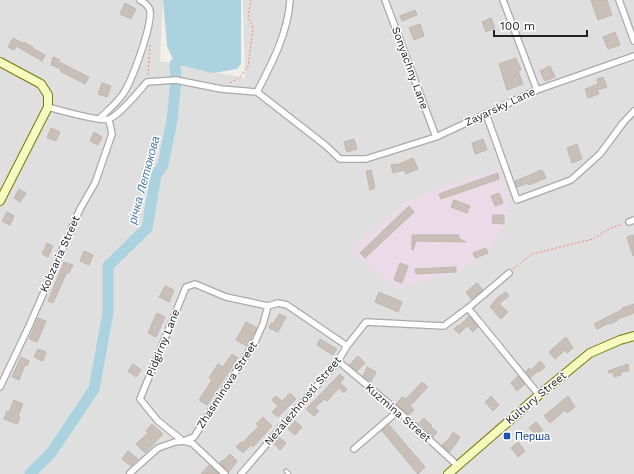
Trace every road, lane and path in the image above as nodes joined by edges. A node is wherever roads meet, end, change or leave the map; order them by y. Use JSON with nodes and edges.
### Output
{"nodes":[{"id":1,"x":140,"y":0,"type":"edge"},
{"id":2,"x":251,"y":0,"type":"edge"},
{"id":3,"x":290,"y":0,"type":"edge"},
{"id":4,"x":385,"y":0,"type":"edge"},
{"id":5,"x":504,"y":0,"type":"edge"},
{"id":6,"x":619,"y":0,"type":"edge"},
{"id":7,"x":634,"y":42,"type":"edge"},
{"id":8,"x":634,"y":56,"type":"edge"},
{"id":9,"x":0,"y":62,"type":"edge"},
{"id":10,"x":221,"y":88,"type":"junction"},
{"id":11,"x":536,"y":90,"type":"junction"},
{"id":12,"x":257,"y":92,"type":"junction"},
{"id":13,"x":48,"y":107,"type":"junction"},
{"id":14,"x":634,"y":111,"type":"edge"},
{"id":15,"x":486,"y":114,"type":"junction"},
{"id":16,"x":99,"y":119,"type":"junction"},
{"id":17,"x":109,"y":120,"type":"junction"},
{"id":18,"x":436,"y":137,"type":"junction"},
{"id":19,"x":1,"y":198,"type":"edge"},
{"id":20,"x":631,"y":221,"type":"edge"},
{"id":21,"x":509,"y":272,"type":"joint"},
{"id":22,"x":268,"y":306,"type":"junction"},
{"id":23,"x":468,"y":308,"type":"junction"},
{"id":24,"x":634,"y":336,"type":"edge"},
{"id":25,"x":347,"y":346,"type":"junction"},
{"id":26,"x":338,"y":361,"type":"junction"},
{"id":27,"x":0,"y":386,"type":"edge"},
{"id":28,"x":539,"y":395,"type":"junction"},
{"id":29,"x":398,"y":411,"type":"junction"},
{"id":30,"x":183,"y":441,"type":"junction"},
{"id":31,"x":354,"y":449,"type":"dead end"},
{"id":32,"x":457,"y":465,"type":"junction"},
{"id":33,"x":130,"y":473,"type":"edge"},
{"id":34,"x":226,"y":474,"type":"edge"},
{"id":35,"x":241,"y":474,"type":"edge"},
{"id":36,"x":448,"y":474,"type":"edge"}],
"edges":[{"from":1,"to":16,"type":"street"},
{"from":2,"to":10,"type":"path"},
{"from":3,"to":12,"type":"street"},
{"from":4,"to":18,"type":"street","name":"Sonyachny Lane"},
{"from":5,"to":11,"type":"street"},
{"from":6,"to":7,"type":"street"},
{"from":8,"to":11,"type":"street","name":"Zayarsky Lane"},
{"from":9,"to":13,"type":"street"},
{"from":10,"to":12,"type":"street"},
{"from":10,"to":17,"type":"street"},
{"from":11,"to":15,"type":"street","name":"Zayarsky Lane"},
{"from":12,"to":18,"type":"street","name":"Zayarsky Lane"},
{"from":13,"to":16,"type":"street"},
{"from":13,"to":19,"type":"street"},
{"from":14,"to":15,"type":"street"},
{"from":15,"to":18,"type":"street","name":"Zayarsky Lane"},
{"from":16,"to":17,"type":"street"},
{"from":17,"to":27,"type":"street","name":"Kobzaria Street"},
{"from":20,"to":21,"type":"path"},
{"from":21,"to":23,"type":"street","name":"Nezalezhnosti Street"},
{"from":22,"to":25,"type":"street"},
{"from":22,"to":30,"type":"street","name":"Zhasminova Street"},
{"from":22,"to":30,"type":"street","name":"Pidgirny Lane"},
{"from":23,"to":25,"type":"street","name":"Nezalezhnosti Street"},
{"from":23,"to":28,"type":"street"},
{"from":24,"to":28,"type":"street","name":"Kultury Street"},
{"from":25,"to":26,"type":"street","name":"Nezalezhnosti Street"},
{"from":26,"to":29,"type":"street","name":"Kuzmina Street"},
{"from":26,"to":35,"type":"street","name":"Nezalezhnosti Street"},
{"from":28,"to":32,"type":"street","name":"Kultury Street"},
{"from":29,"to":31,"type":"street"},
{"from":29,"to":32,"type":"street","name":"Kuzmina Street"},
{"from":30,"to":33,"type":"street","name":"Zhasminova Street"},
{"from":30,"to":34,"type":"street"},
{"from":32,"to":36,"type":"street","name":"Kultury Street"}]}
